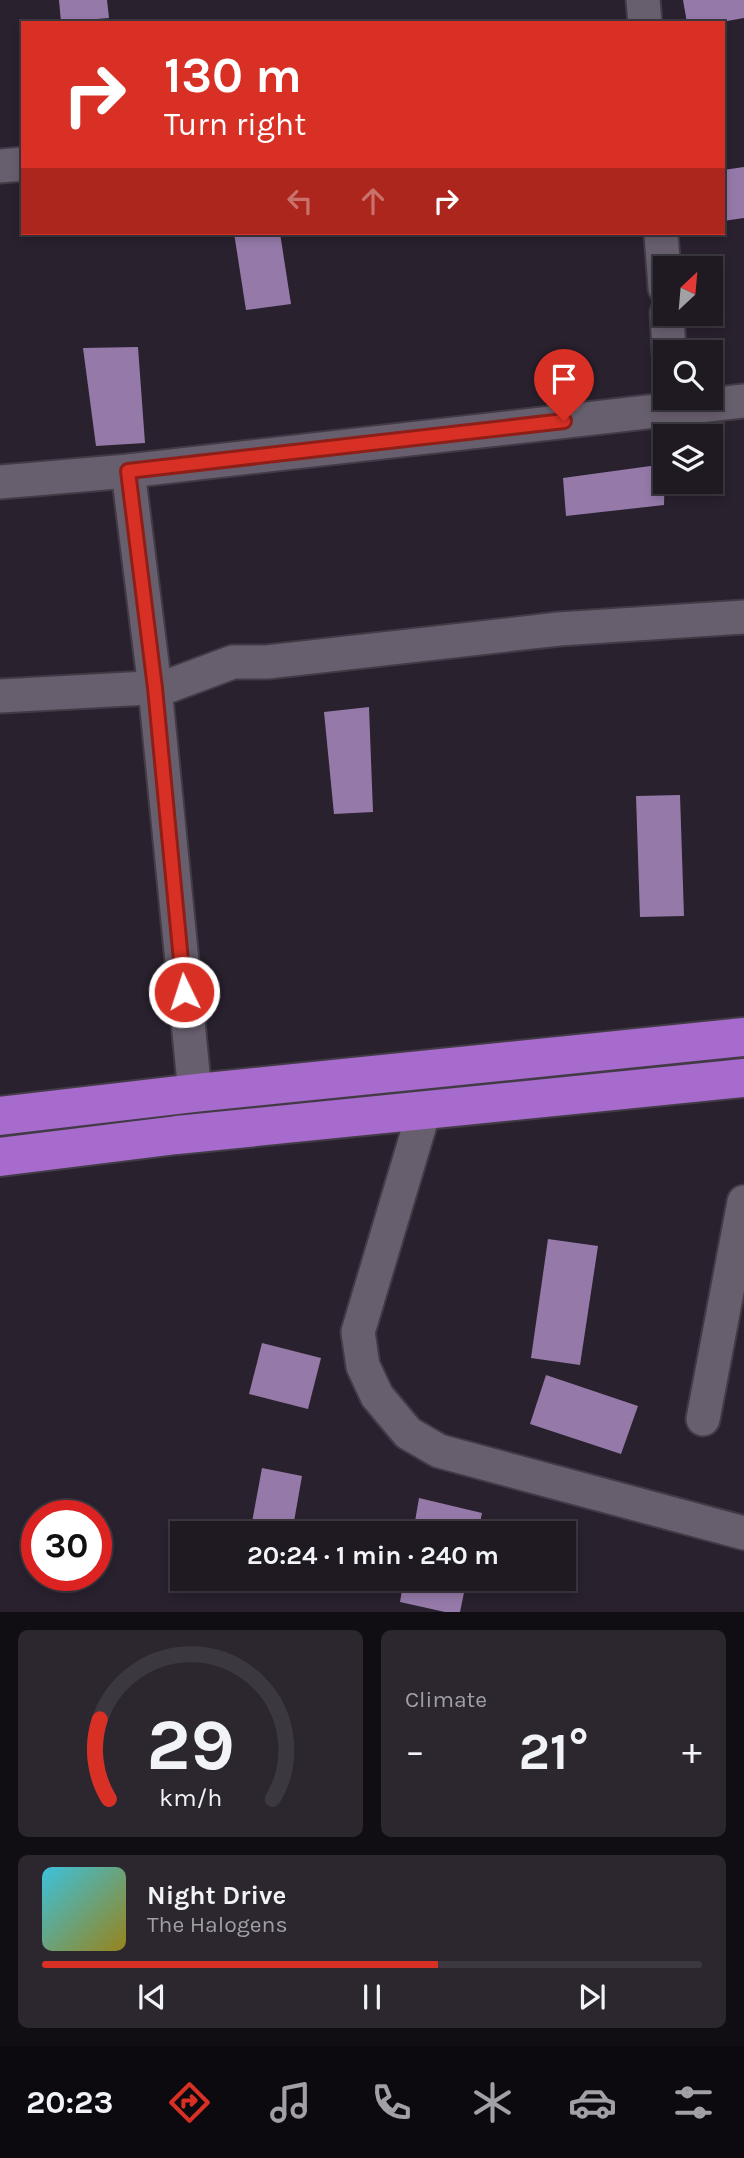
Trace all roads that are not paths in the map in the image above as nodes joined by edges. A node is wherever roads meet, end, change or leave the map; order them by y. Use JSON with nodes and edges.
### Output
{"nodes":[{"id":1,"x":643,"y":0,"type":"edge"},
{"id":2,"x":645,"y":21,"type":"edge"},
{"id":3,"x":21,"y":164,"type":"edge"},
{"id":4,"x":0,"y":166,"type":"edge"},
{"id":5,"x":661,"y":235,"type":"edge"},
{"id":6,"x":663,"y":256,"type":"edge"},
{"id":7,"x":744,"y":401,"type":"edge"},
{"id":8,"x":723,"y":402,"type":"edge"},
{"id":9,"x":653,"y":405,"type":"edge"},
{"id":10,"x":128,"y":471,"type":"junction"},
{"id":11,"x":0,"y":482,"type":"edge"},
{"id":12,"x":744,"y":617,"type":"edge"},
{"id":13,"x":155,"y":688,"type":"junction"},
{"id":14,"x":0,"y":696,"type":"edge"},
{"id":15,"x":744,"y":1037,"type":"edge"},
{"id":16,"x":744,"y":1078,"type":"edge"},
{"id":17,"x":195,"y":1093,"type":"junction"},
{"id":18,"x":424,"y":1111,"type":"junction"},
{"id":19,"x":0,"y":1116,"type":"edge"},
{"id":20,"x":0,"y":1157,"type":"edge"},
{"id":21,"x":744,"y":1202,"type":"edge"},
{"id":22,"x":703,"y":1419,"type":"dead end"},
{"id":23,"x":744,"y":1533,"type":"edge"}],
"edges":[{"from":1,"to":2,"type":"street"},
{"from":3,"to":4,"type":"street"},
{"from":5,"to":6,"type":"street"},
{"from":7,"to":8,"type":"street"},
{"from":9,"to":10,"type":"street"},
{"from":10,"to":11,"type":"street"},
{"from":10,"to":13,"type":"street"},
{"from":12,"to":13,"type":"street"},
{"from":13,"to":14,"type":"street"},
{"from":13,"to":17,"type":"street"},
{"from":15,"to":17,"type":"highway"},
{"from":16,"to":18,"type":"highway"},
{"from":17,"to":19,"type":"highway"},
{"from":18,"to":20,"type":"highway"},
{"from":18,"to":23,"type":"street"},
{"from":21,"to":22,"type":"street"}]}
